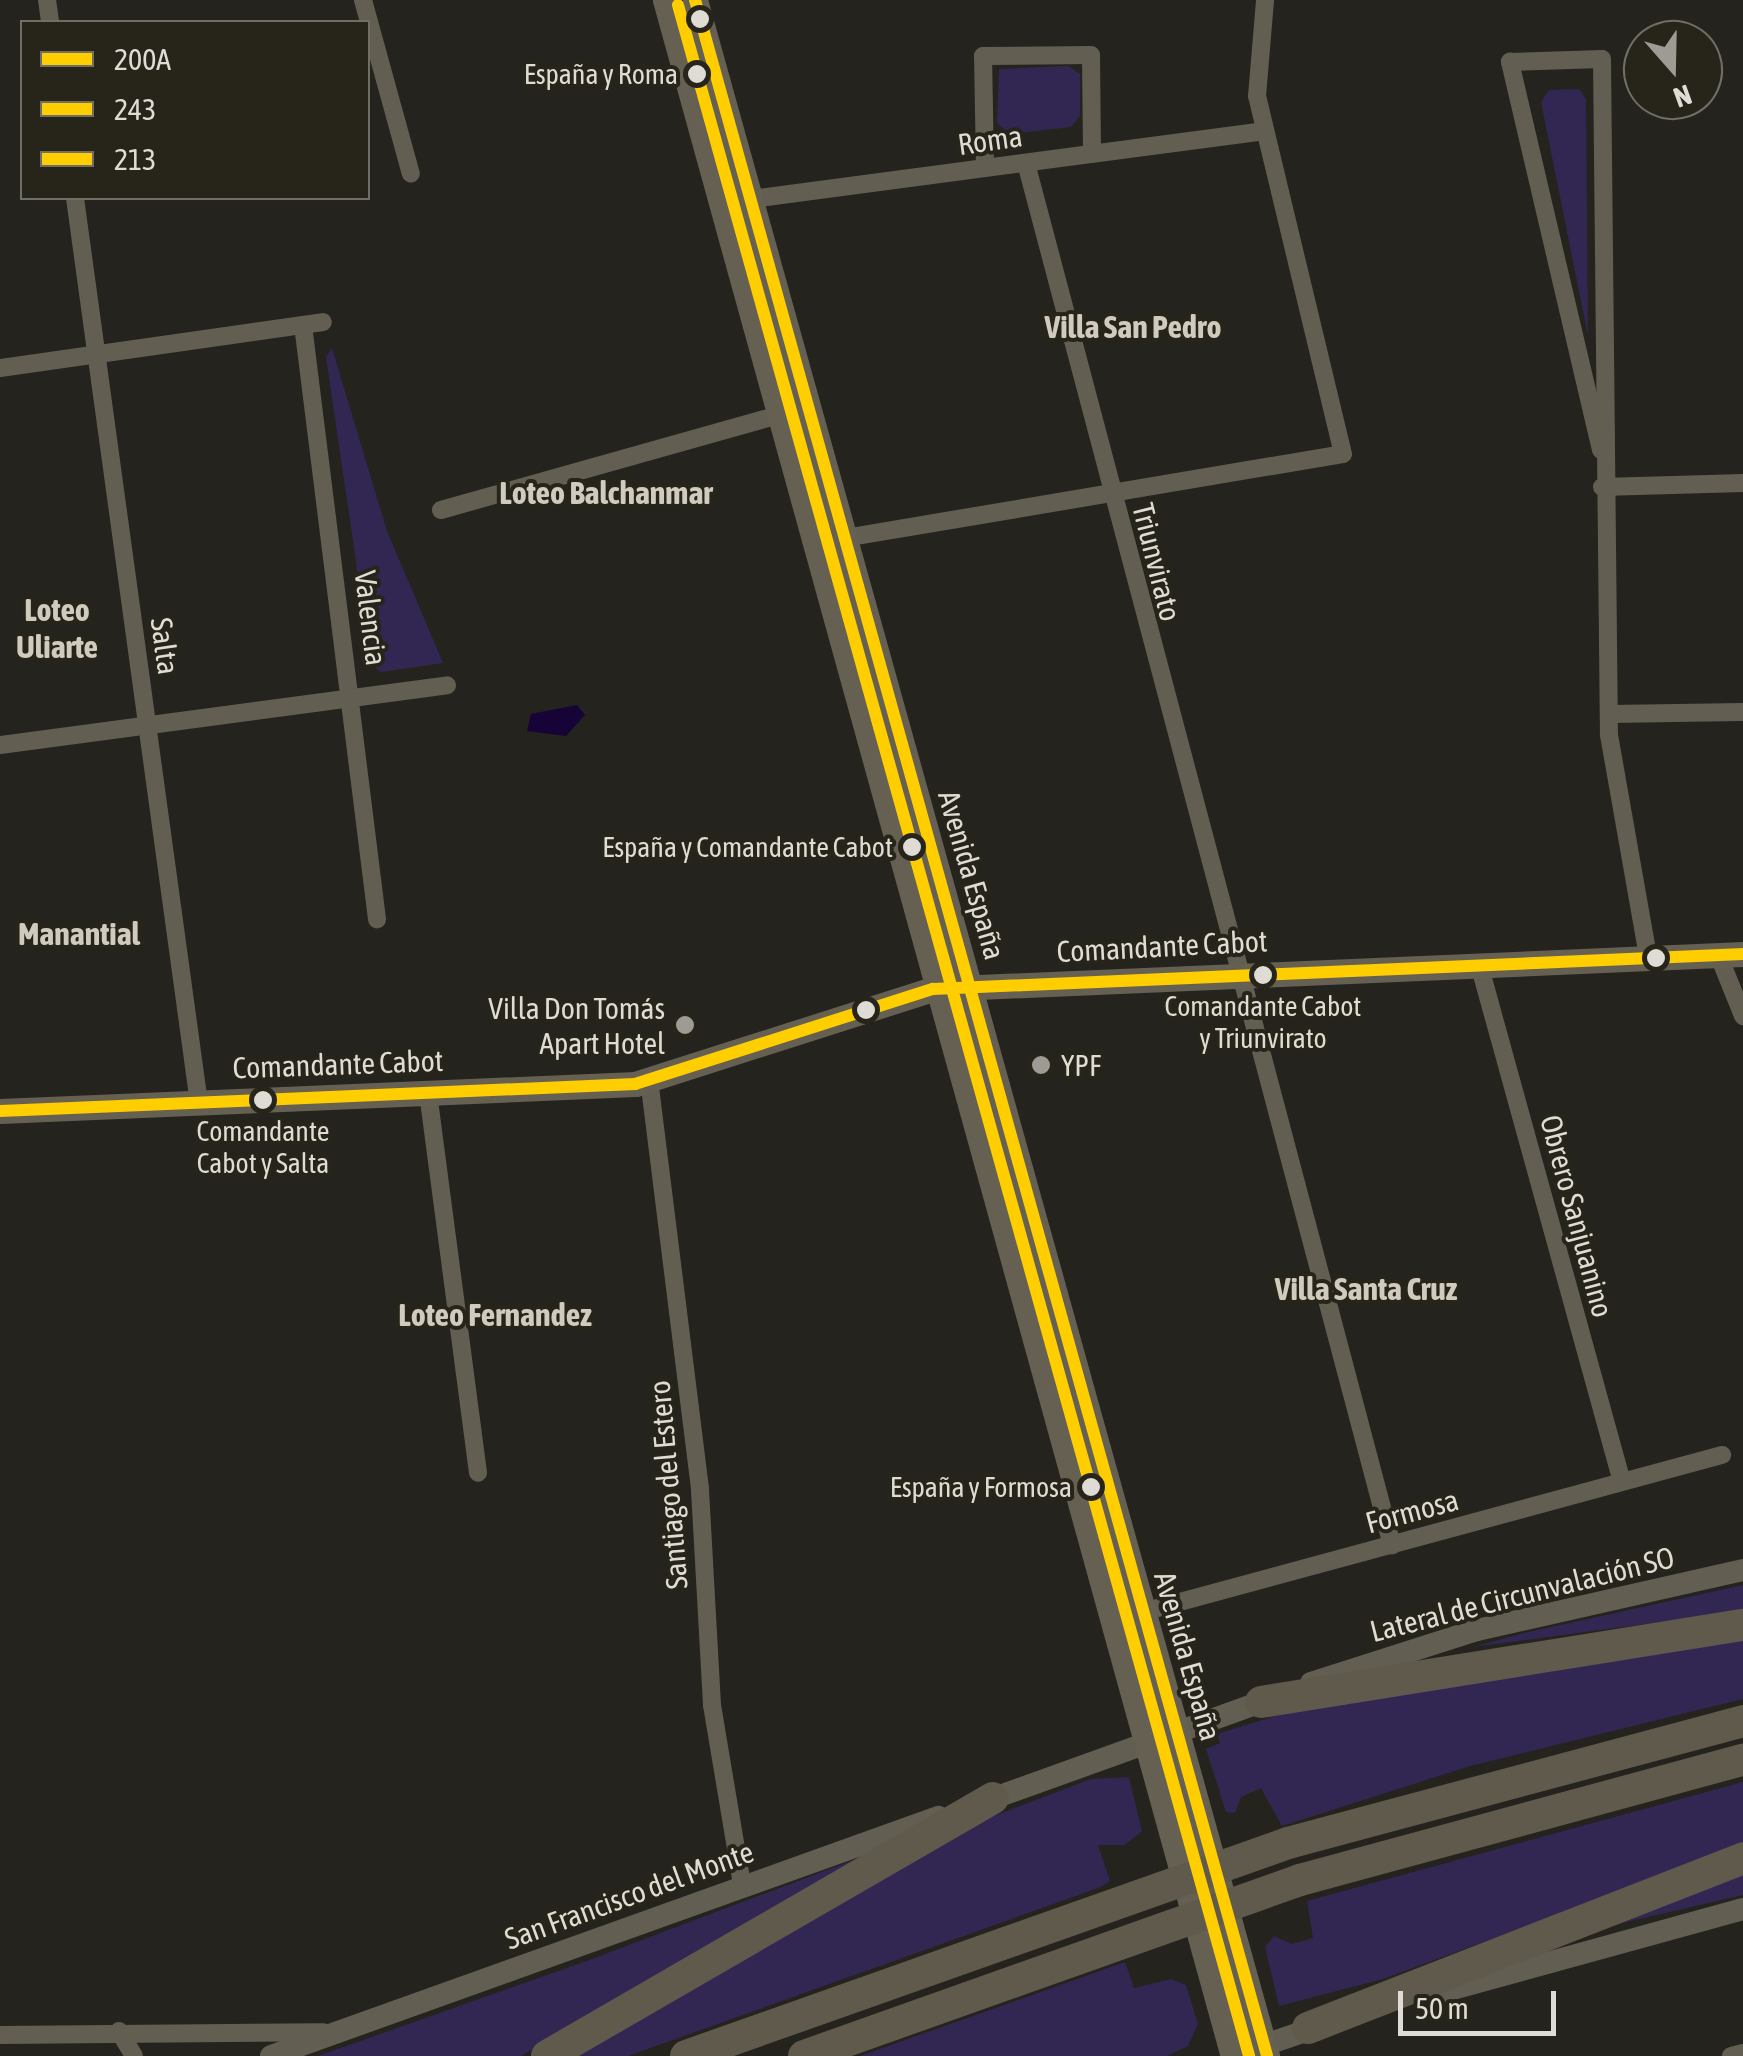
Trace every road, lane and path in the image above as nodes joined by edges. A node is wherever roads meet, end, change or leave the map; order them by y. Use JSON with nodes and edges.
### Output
{"nodes":[{"id":1,"x":665,"y":0,"type":"edge"},
{"id":2,"x":695,"y":0,"type":"edge"},
{"id":3,"x":1266,"y":0,"type":"edge"},
{"id":4,"x":370,"y":25,"type":"edge"},
{"id":5,"x":1265,"y":131,"type":"junction"},
{"id":6,"x":1092,"y":154,"type":"junction"},
{"id":7,"x":1026,"y":163,"type":"junction"},
{"id":8,"x":984,"y":168,"type":"junction"},
{"id":9,"x":412,"y":174,"type":"dead end"},
{"id":10,"x":751,"y":199,"type":"junction"},
{"id":11,"x":75,"y":200,"type":"edge"},
{"id":12,"x":721,"y":203,"type":"junction"},
{"id":13,"x":96,"y":354,"type":"junction"},
{"id":14,"x":0,"y":368,"type":"edge"},
{"id":15,"x":808,"y":407,"type":"junction"},
{"id":16,"x":778,"y":415,"type":"junction"},
{"id":17,"x":1601,"y":450,"type":"junction"},
{"id":18,"x":1743,"y":483,"type":"edge"},
{"id":19,"x":1602,"y":487,"type":"junction"},
{"id":20,"x":1111,"y":493,"type":"junction"},
{"id":21,"x":441,"y":510,"type":"dead end"},
{"id":22,"x":845,"y":538,"type":"junction"},
{"id":23,"x":815,"y":543,"type":"junction"},
{"id":24,"x":446,"y":685,"type":"dead end"},
{"id":25,"x":353,"y":698,"type":"junction"},
{"id":26,"x":1743,"y":712,"type":"edge"},
{"id":27,"x":1609,"y":714,"type":"junction"},
{"id":28,"x":148,"y":725,"type":"junction"},
{"id":29,"x":0,"y":745,"type":"edge"},
{"id":30,"x":377,"y":919,"type":"dead end"},
{"id":31,"x":1731,"y":954,"type":"edge"},
{"id":32,"x":1648,"y":957,"type":"junction"},
{"id":33,"x":1479,"y":964,"type":"junction"},
{"id":34,"x":1236,"y":975,"type":"junction"},
{"id":35,"x":970,"y":987,"type":"junction"},
{"id":36,"x":942,"y":988,"type":"junction"},
{"id":37,"x":1743,"y":1016,"type":"edge"},
{"id":38,"x":649,"y":1079,"type":"junction"},
{"id":39,"x":428,"y":1093,"type":"junction"},
{"id":40,"x":199,"y":1103,"type":"junction"},
{"id":41,"x":0,"y":1112,"type":"edge"},
{"id":42,"x":1722,"y":1456,"type":"dead end"},
{"id":43,"x":478,"y":1473,"type":"dead end"},
{"id":44,"x":1622,"y":1482,"type":"junction"},
{"id":45,"x":1392,"y":1545,"type":"junction"},
{"id":46,"x":1743,"y":1570,"type":"edge"},
{"id":47,"x":1129,"y":1616,"type":"junction"},
{"id":48,"x":1743,"y":1625,"type":"edge"},
{"id":49,"x":1261,"y":1702,"type":"junction"},
{"id":50,"x":1743,"y":1721,"type":"edge"},
{"id":51,"x":1174,"y":1731,"type":"junction"},
{"id":52,"x":1148,"y":1741,"type":"junction"},
{"id":53,"x":1743,"y":1760,"type":"edge"},
{"id":54,"x":993,"y":1798,"type":"junction"},
{"id":55,"x":1743,"y":1858,"type":"edge"},
{"id":56,"x":742,"y":1885,"type":"junction"},
{"id":57,"x":1743,"y":1909,"type":"edge"},
{"id":58,"x":1308,"y":2028,"type":"junction"},
{"id":59,"x":119,"y":2032,"type":"junction"},
{"id":60,"x":337,"y":2032,"type":"junction"},
{"id":61,"x":0,"y":2035,"type":"edge"},
{"id":62,"x":1265,"y":2050,"type":"edge"},
{"id":63,"x":1743,"y":2054,"type":"edge"},
{"id":64,"x":134,"y":2056,"type":"edge"},
{"id":65,"x":271,"y":2056,"type":"edge"},
{"id":66,"x":547,"y":2056,"type":"edge"},
{"id":67,"x":686,"y":2056,"type":"edge"},
{"id":68,"x":804,"y":2056,"type":"edge"},
{"id":69,"x":1233,"y":2056,"type":"edge"},
{"id":70,"x":1731,"y":2056,"type":"edge"}],
"edges":[{"from":1,"to":12,"type":"main road","name":"Avenida España"},
{"from":2,"to":10,"type":"main road","name":"Avenida España"},
{"from":3,"to":5,"type":"street"},
{"from":4,"to":9,"type":"street"},
{"from":5,"to":6,"type":"street","name":"Roma"},
{"from":5,"to":20,"type":"street"},
{"from":6,"to":7,"type":"street","name":"Roma"},
{"from":6,"to":8,"type":"street"},
{"from":7,"to":8,"type":"street","name":"Roma"},
{"from":7,"to":20,"type":"street","name":"Triunvirato"},
{"from":8,"to":10,"type":"street","name":"Roma"},
{"from":10,"to":12,"type":"street","name":"Roma"},
{"from":10,"to":15,"type":"main road","name":"Avenida España"},
{"from":11,"to":13,"type":"street","name":"Salta"},
{"from":12,"to":16,"type":"main road","name":"Avenida España"},
{"from":13,"to":14,"type":"street"},
{"from":13,"to":25,"type":"street","name":"Valencia"},
{"from":13,"to":28,"type":"street","name":"Salta"},
{"from":15,"to":16,"type":"street"},
{"from":15,"to":22,"type":"main road","name":"Avenida España"},
{"from":16,"to":21,"type":"street"},
{"from":16,"to":23,"type":"main road","name":"Avenida España"},
{"from":17,"to":17,"type":"street"},
{"from":17,"to":19,"type":"street"},
{"from":18,"to":19,"type":"street"},
{"from":19,"to":27,"type":"street"},
{"from":20,"to":22,"type":"street"},
{"from":20,"to":34,"type":"street","name":"Triunvirato"},
{"from":22,"to":23,"type":"street"},
{"from":22,"to":35,"type":"main road","name":"Avenida España"},
{"from":23,"to":36,"type":"main road","name":"Avenida España"},
{"from":24,"to":25,"type":"street"},
{"from":25,"to":28,"type":"street"},
{"from":25,"to":30,"type":"street","name":"Valencia"},
{"from":26,"to":27,"type":"street"},
{"from":27,"to":32,"type":"street"},
{"from":28,"to":29,"type":"street"},
{"from":28,"to":40,"type":"street","name":"Salta"},
{"from":31,"to":32,"type":"main road","name":"Comandante Cabot"},
{"from":31,"to":37,"type":"street"},
{"from":32,"to":33,"type":"main road","name":"Comandante Cabot"},
{"from":33,"to":34,"type":"main road","name":"Comandante Cabot"},
{"from":33,"to":44,"type":"street","name":"Obrero Sanjuanino"},
{"from":34,"to":35,"type":"main road","name":"Comandante Cabot"},
{"from":34,"to":45,"type":"street","name":"Triunvirato"},
{"from":35,"to":36,"type":"main road","name":"Comandante Cabot"},
{"from":35,"to":47,"type":"main road","name":"Avenida España"},
{"from":36,"to":38,"type":"main road","name":"Comandante Cabot"},
{"from":36,"to":47,"type":"main road","name":"Avenida España"},
{"from":38,"to":39,"type":"main road","name":"Comandante Cabot"},
{"from":38,"to":56,"type":"street","name":"Santiago del Estero"},
{"from":39,"to":40,"type":"main road","name":"Comandante Cabot"},
{"from":39,"to":43,"type":"street"},
{"from":40,"to":41,"type":"main road","name":"Comandante Cabot"},
{"from":42,"to":44,"type":"street","name":"Formosa"},
{"from":44,"to":45,"type":"street","name":"Formosa"},
{"from":45,"to":47,"type":"street","name":"Formosa"},
{"from":46,"to":49,"type":"street","name":"Lateral de Circunvalación SO"},
{"from":47,"to":51,"type":"main road","name":"Avenida España"},
{"from":47,"to":52,"type":"main road","name":"Avenida España"},
{"from":48,"to":49,"type":"highway"},
{"from":49,"to":51,"type":"street","name":"Lateral de Circunvalación SO"},
{"from":50,"to":67,"type":"highway"},
{"from":51,"to":52,"type":"street","name":"Lateral de Circunvalación SO"},
{"from":51,"to":62,"type":"main road","name":"Avenida España"},
{"from":52,"to":54,"type":"street","name":"San Francisco del Monte"},
{"from":52,"to":69,"type":"main road","name":"Avenida España"},
{"from":53,"to":68,"type":"highway"},
{"from":54,"to":56,"type":"street","name":"San Francisco del Monte"},
{"from":54,"to":66,"type":"highway"},
{"from":55,"to":58,"type":"highway"},
{"from":56,"to":60,"type":"street","name":"San Francisco del Monte"},
{"from":57,"to":58,"type":"street"},
{"from":58,"to":62,"type":"street"},
{"from":59,"to":60,"type":"street","name":"San Francisco del Monte"},
{"from":59,"to":61,"type":"street","name":"San Francisco del Monte"},
{"from":59,"to":64,"type":"street"},
{"from":60,"to":65,"type":"street"},
{"from":62,"to":69,"type":"street"},
{"from":63,"to":70,"type":"street"}]}
